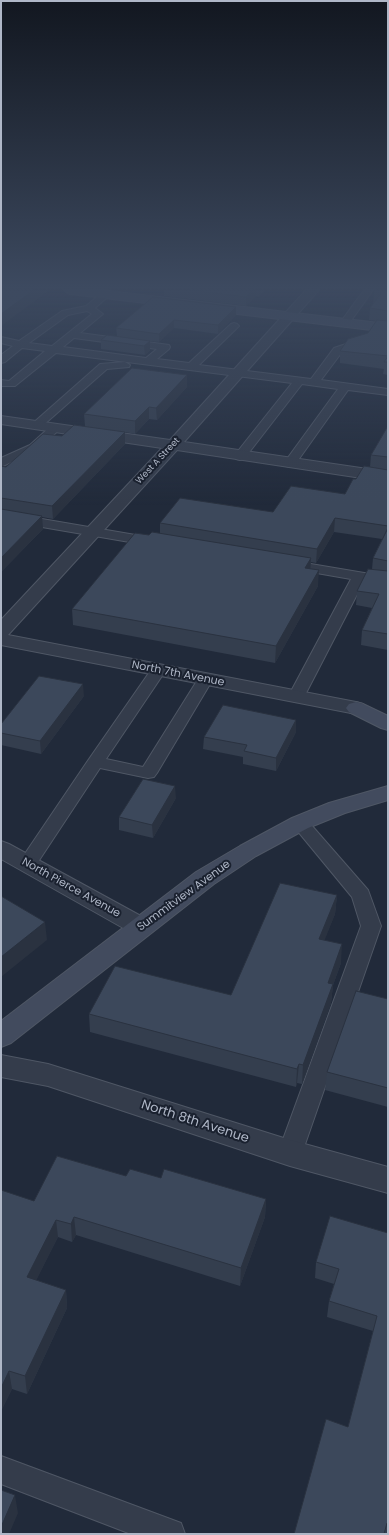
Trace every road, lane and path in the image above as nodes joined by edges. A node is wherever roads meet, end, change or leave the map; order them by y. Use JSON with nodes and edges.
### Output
{"nodes":[{"id":1,"x":38,"y":362,"type":"edge"},
{"id":2,"x":149,"y":362,"type":"edge"},
{"id":3,"x":197,"y":362,"type":"edge"},
{"id":4,"x":250,"y":362,"type":"edge"},
{"id":5,"x":329,"y":362,"type":"edge"},
{"id":6,"x":165,"y":364,"type":"junction"},
{"id":7,"x":192,"y":367,"type":"junction"},
{"id":8,"x":240,"y":373,"type":"junction"},
{"id":9,"x":299,"y":381,"type":"junction"},
{"id":10,"x":1,"y":383,"type":"edge"},
{"id":11,"x":313,"y":383,"type":"junction"},
{"id":12,"x":345,"y":387,"type":"junction"},
{"id":13,"x":388,"y":392,"type":"edge"},
{"id":14,"x":1,"y":420,"type":"edge"},
{"id":15,"x":36,"y":426,"type":"junction"},
{"id":16,"x":55,"y":428,"type":"junction"},
{"id":17,"x":172,"y":446,"type":"junction"},
{"id":18,"x":240,"y":456,"type":"junction"},
{"id":19,"x":1,"y":463,"type":"edge"},
{"id":20,"x":290,"y":463,"type":"junction"},
{"id":21,"x":388,"y":478,"type":"edge"},
{"id":22,"x":1,"y":516,"type":"edge"},
{"id":23,"x":93,"y":532,"type":"junction"},
{"id":24,"x":164,"y":543,"type":"edge"},
{"id":25,"x":273,"y":562,"type":"edge"},
{"id":26,"x":360,"y":576,"type":"junction"},
{"id":27,"x":388,"y":581,"type":"edge"},
{"id":28,"x":1,"y":631,"type":"edge"},
{"id":29,"x":1,"y":639,"type":"edge"},
{"id":30,"x":158,"y":670,"type":"junction"},
{"id":31,"x":205,"y":679,"type":"junction"},
{"id":32,"x":296,"y":697,"type":"junction"},
{"id":33,"x":356,"y":708,"type":"junction"},
{"id":34,"x":388,"y":712,"type":"edge"},
{"id":35,"x":388,"y":724,"type":"edge"},
{"id":36,"x":95,"y":762,"type":"junction"},
{"id":37,"x":388,"y":793,"type":"edge"},
{"id":38,"x":300,"y":824,"type":"junction"},
{"id":39,"x":1,"y":849,"type":"edge"},
{"id":40,"x":27,"y":864,"type":"junction"},
{"id":41,"x":141,"y":927,"type":"junction"},
{"id":42,"x":1,"y":1036,"type":"edge"},
{"id":43,"x":1,"y":1066,"type":"edge"},
{"id":44,"x":290,"y":1153,"type":"junction"},
{"id":45,"x":388,"y":1180,"type":"edge"},
{"id":46,"x":1,"y":1470,"type":"edge"},
{"id":47,"x":170,"y":1534,"type":"edge"}],
"edges":[{"from":1,"to":10,"type":"lane"},
{"from":2,"to":6,"type":"lane"},
{"from":3,"to":7,"type":"lane"},
{"from":4,"to":8,"type":"street","name":"West A Street"},
{"from":5,"to":11,"type":"lane"},
{"from":6,"to":7,"type":"lane"},
{"from":6,"to":15,"type":"lane"},
{"from":7,"to":8,"type":"lane"},
{"from":8,"to":9,"type":"lane"},
{"from":8,"to":17,"type":"street","name":"West A Street"},
{"from":9,"to":11,"type":"lane"},
{"from":9,"to":18,"type":"lane"},
{"from":11,"to":12,"type":"lane"},
{"from":12,"to":13,"type":"lane"},
{"from":12,"to":20,"type":"lane"},
{"from":14,"to":15,"type":"street"},
{"from":15,"to":16,"type":"street"},
{"from":16,"to":17,"type":"street"},
{"from":16,"to":19,"type":"lane"},
{"from":17,"to":18,"type":"street"},
{"from":17,"to":23,"type":"street","name":"West A Street"},
{"from":18,"to":20,"type":"street"},
{"from":20,"to":21,"type":"street"},
{"from":22,"to":23,"type":"lane"},
{"from":23,"to":24,"type":"lane"},
{"from":23,"to":28,"type":"street","name":"West A Street"},
{"from":25,"to":26,"type":"lane"},
{"from":26,"to":27,"type":"lane"},
{"from":26,"to":32,"type":"lane"},
{"from":29,"to":30,"type":"street","name":"North 7th Avenue"},
{"from":30,"to":31,"type":"street","name":"North 7th Avenue"},
{"from":30,"to":36,"type":"lane"},
{"from":31,"to":32,"type":"street","name":"North 7th Avenue"},
{"from":31,"to":36,"type":"lane"},
{"from":32,"to":33,"type":"street","name":"North 7th Avenue"},
{"from":33,"to":34,"type":"main road"},
{"from":33,"to":35,"type":"main road"},
{"from":36,"to":40,"type":"lane"},
{"from":37,"to":38,"type":"main road","name":"Summitview Avenue"},
{"from":38,"to":41,"type":"main road","name":"Summitview Avenue"},
{"from":38,"to":44,"type":"lane"},
{"from":39,"to":40,"type":"street","name":"North Pierce Avenue"},
{"from":40,"to":41,"type":"street","name":"North Pierce Avenue"},
{"from":41,"to":42,"type":"main road","name":"Summitview Avenue"},
{"from":43,"to":44,"type":"street","name":"North 8th Avenue"},
{"from":44,"to":45,"type":"street","name":"North 8th Avenue"},
{"from":46,"to":47,"type":"lane"}]}
